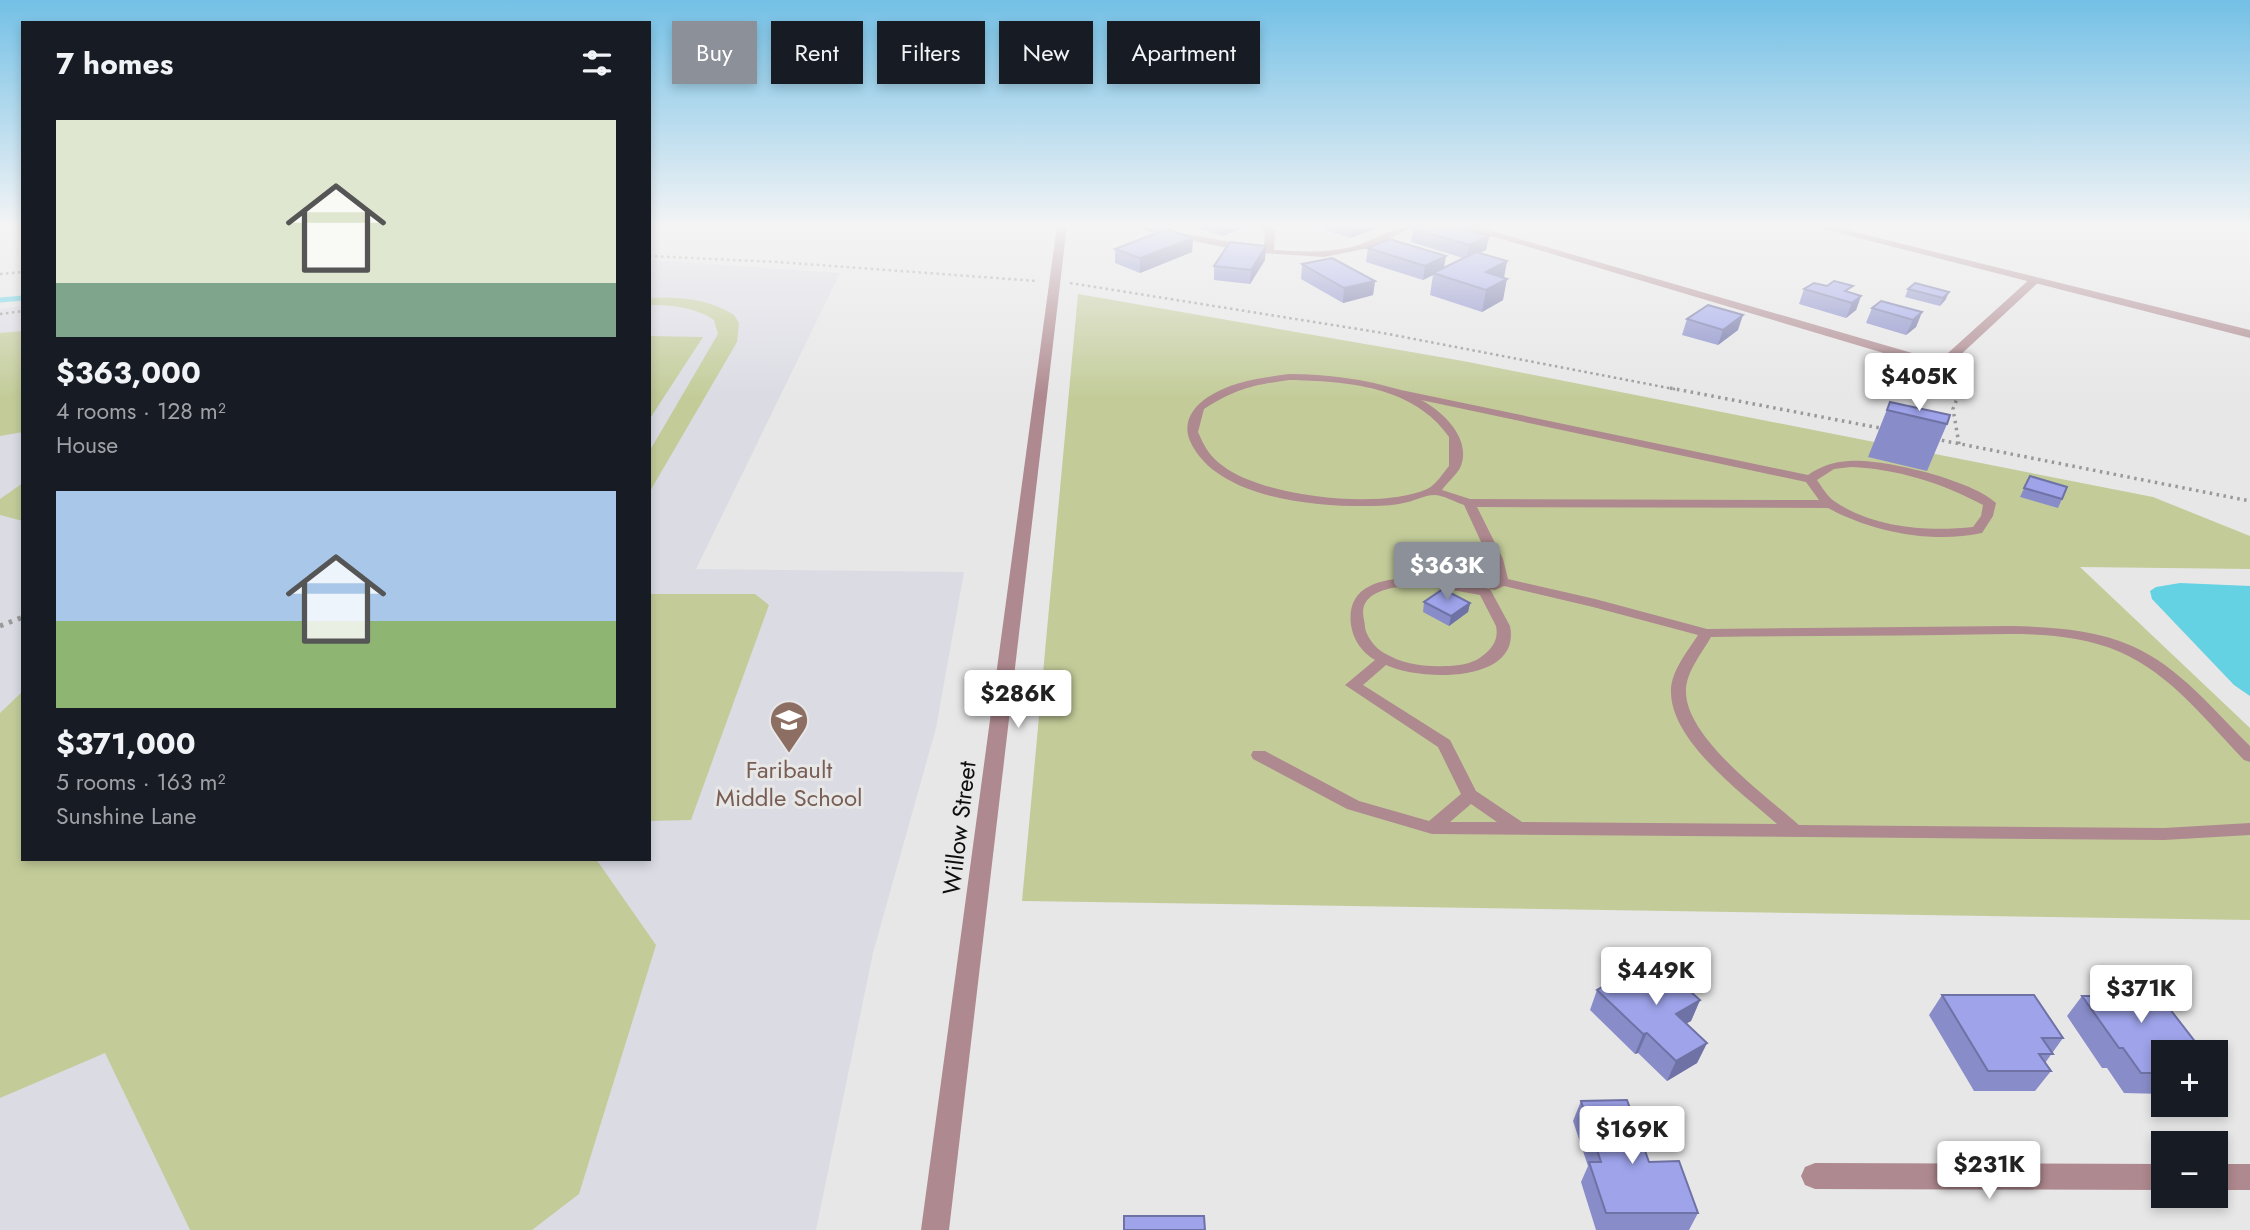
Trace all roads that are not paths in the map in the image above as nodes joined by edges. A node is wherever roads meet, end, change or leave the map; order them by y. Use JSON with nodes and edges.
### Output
{"nodes":[{"id":1,"x":1055,"y":282,"type":"edge"},
{"id":2,"x":1656,"y":282,"type":"edge"},
{"id":3,"x":2032,"y":282,"type":"edge"},
{"id":4,"x":2045,"y":282,"type":"edge"},
{"id":5,"x":2250,"y":334,"type":"edge"},
{"id":6,"x":1402,"y":393,"type":"junction"},
{"id":7,"x":1810,"y":479,"type":"junction"},
{"id":8,"x":1434,"y":491,"type":"junction"},
{"id":9,"x":1469,"y":503,"type":"junction"},
{"id":10,"x":1828,"y":504,"type":"junction"},
{"id":11,"x":1502,"y":582,"type":"junction"},
{"id":12,"x":1485,"y":592,"type":"junction"},
{"id":13,"x":1707,"y":633,"type":"junction"},
{"id":14,"x":1384,"y":660,"type":"junction"},
{"id":15,"x":1259,"y":755,"type":"dead end"},
{"id":16,"x":2250,"y":756,"type":"edge"},
{"id":17,"x":1471,"y":794,"type":"junction"},
{"id":18,"x":1517,"y":827,"type":"junction"},
{"id":19,"x":1432,"y":828,"type":"junction"},
{"id":20,"x":2250,"y":829,"type":"edge"},
{"id":21,"x":1794,"y":830,"type":"junction"},
{"id":22,"x":1815,"y":1176,"type":"dead end"},
{"id":23,"x":2151,"y":1177,"type":"edge"},
{"id":24,"x":2228,"y":1177,"type":"edge"},
{"id":25,"x":2250,"y":1177,"type":"edge"},
{"id":26,"x":935,"y":1230,"type":"edge"}],
"edges":[{"from":1,"to":26,"type":"street","name":"Willow Street"},
{"from":2,"to":3,"type":"street"},
{"from":4,"to":5,"type":"street"},
{"from":6,"to":7,"type":"lane"},
{"from":6,"to":8,"type":"lane"},
{"from":6,"to":8,"type":"lane"},
{"from":7,"to":10,"type":"lane"},
{"from":7,"to":10,"type":"lane"},
{"from":8,"to":9,"type":"lane"},
{"from":9,"to":10,"type":"lane"},
{"from":9,"to":11,"type":"lane"},
{"from":11,"to":12,"type":"lane"},
{"from":11,"to":13,"type":"lane"},
{"from":12,"to":14,"type":"lane"},
{"from":12,"to":14,"type":"lane"},
{"from":13,"to":16,"type":"lane"},
{"from":13,"to":21,"type":"lane"},
{"from":14,"to":17,"type":"lane"},
{"from":15,"to":19,"type":"lane"},
{"from":17,"to":18,"type":"lane"},
{"from":17,"to":19,"type":"lane"},
{"from":18,"to":19,"type":"lane"},
{"from":18,"to":21,"type":"lane"},
{"from":20,"to":21,"type":"lane"},
{"from":22,"to":23,"type":"street"},
{"from":24,"to":25,"type":"street"}]}
